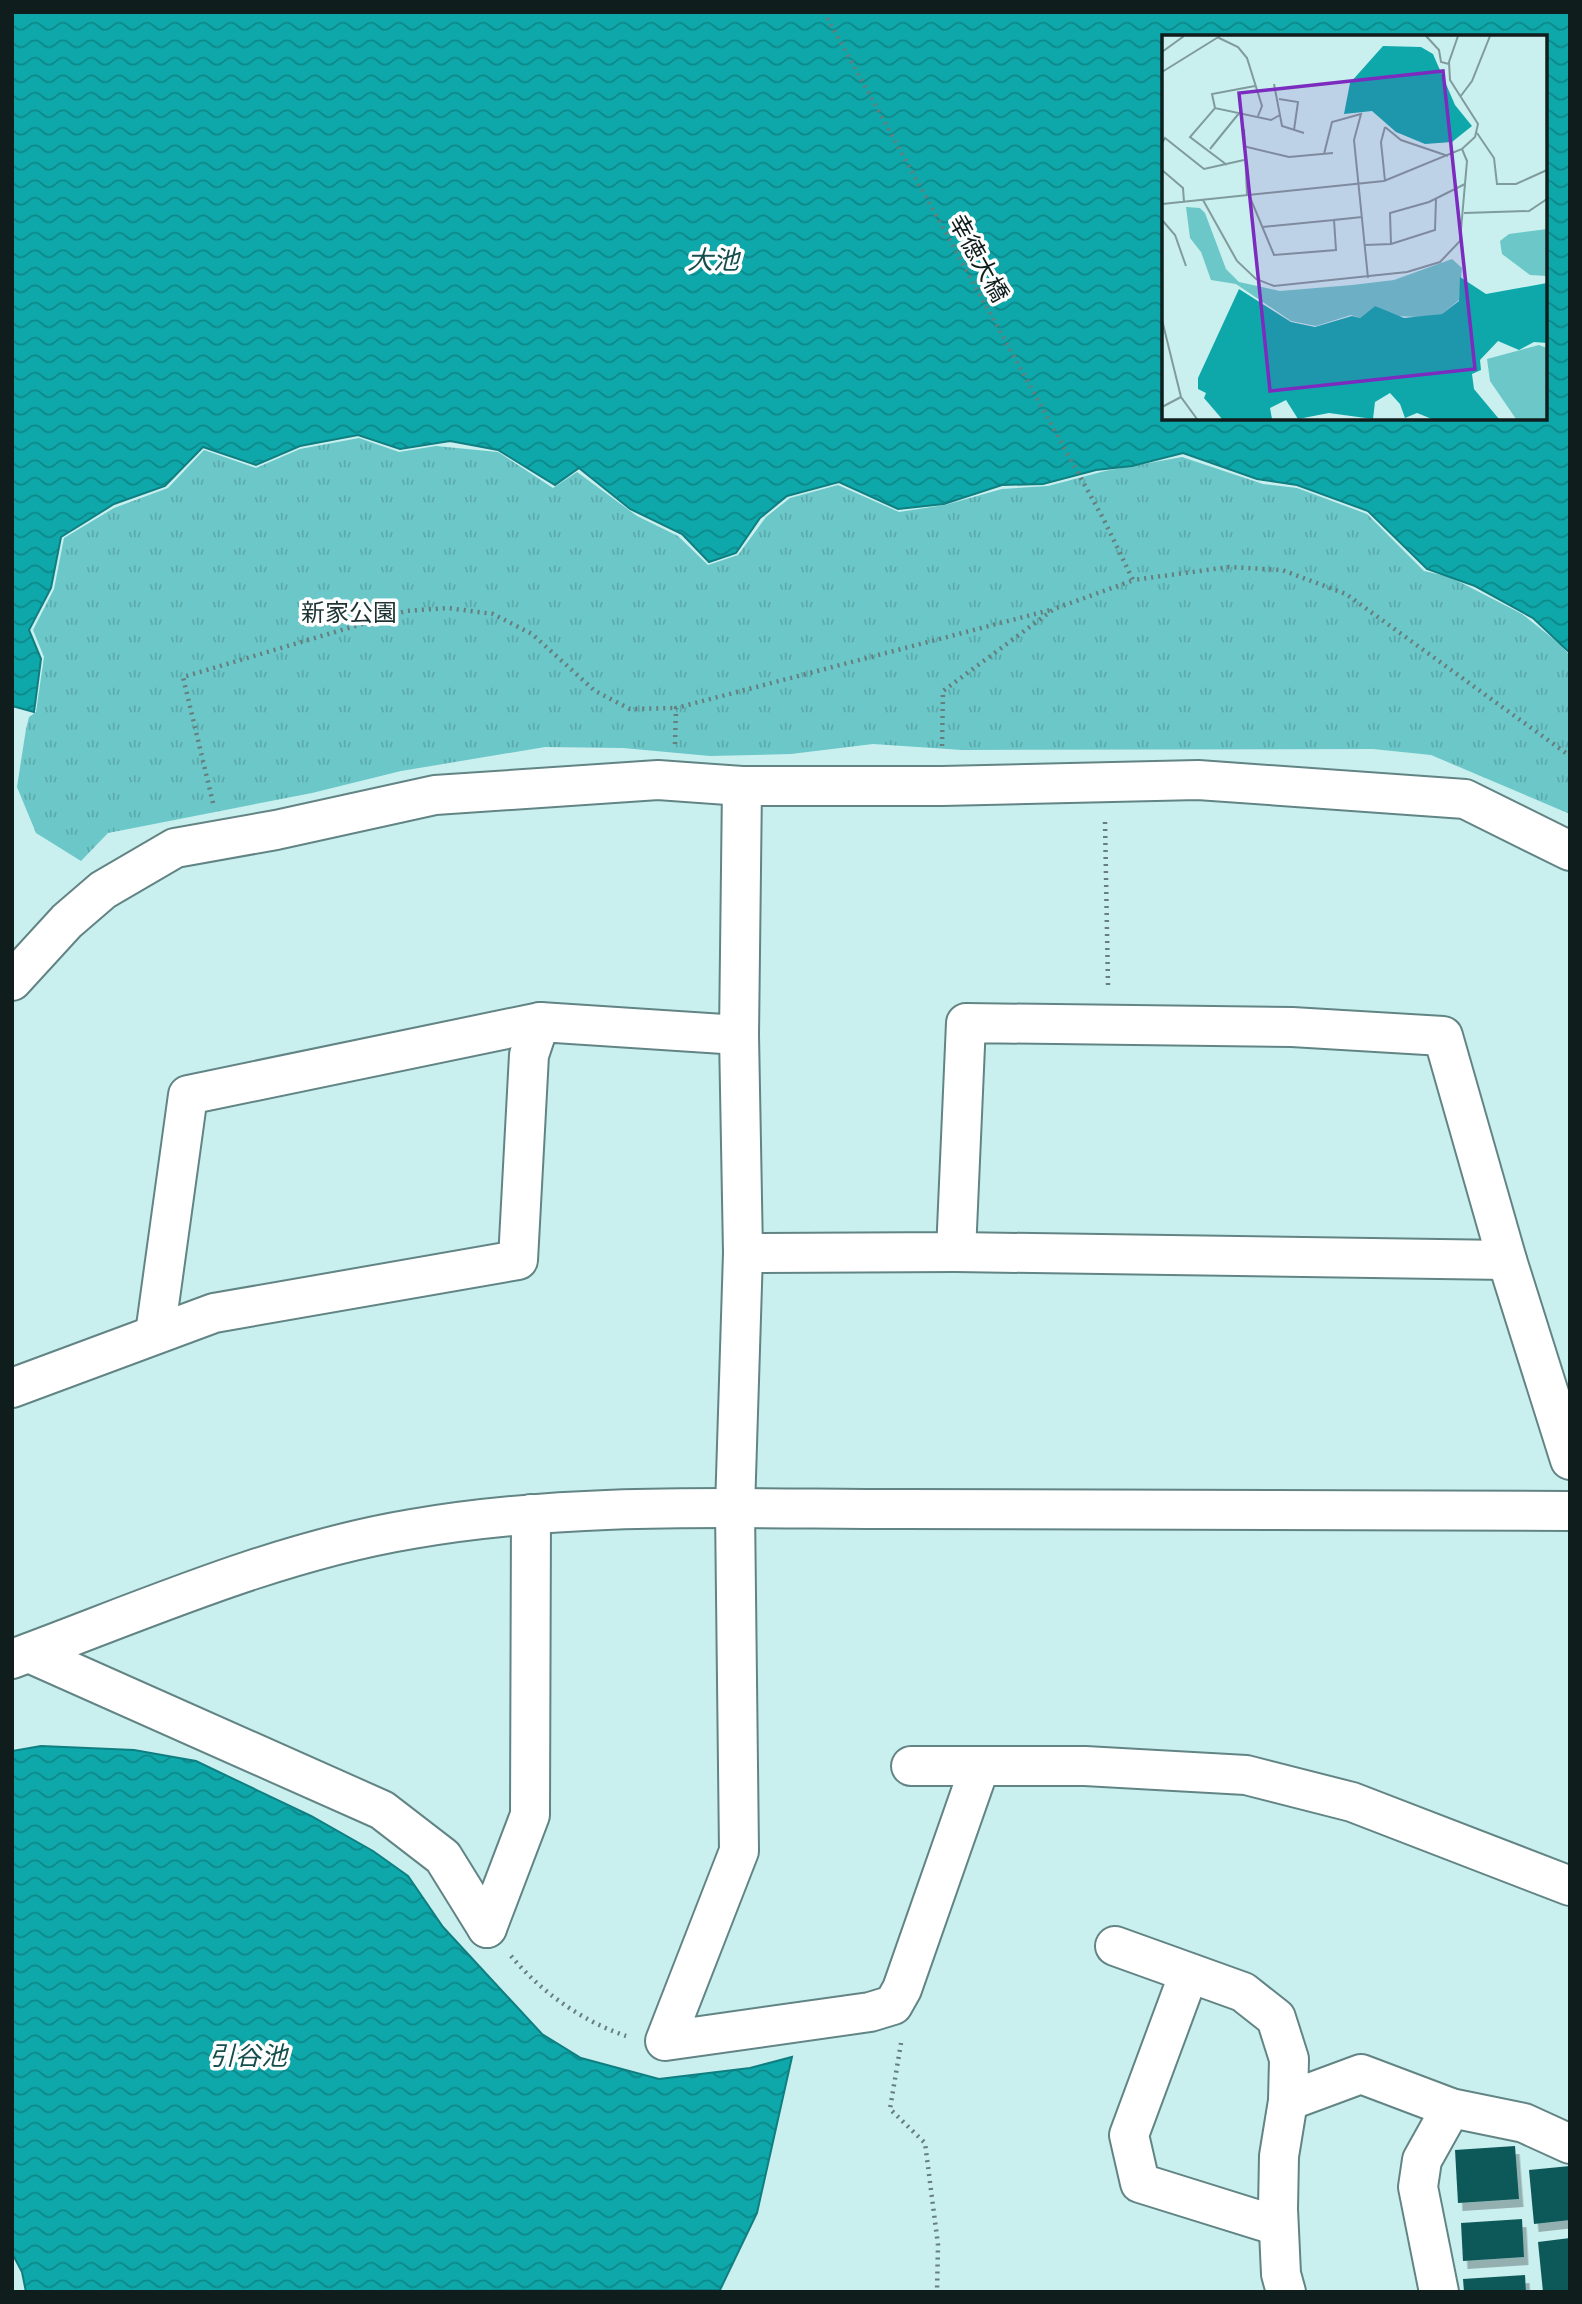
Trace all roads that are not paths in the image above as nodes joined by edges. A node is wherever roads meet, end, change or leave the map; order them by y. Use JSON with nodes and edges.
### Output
{"nodes":[{"id":1,"x":741,"y":786,"type":"junction"},
{"id":2,"x":1570,"y":852,"type":"edge"},
{"id":3,"x":12,"y":981,"type":"edge"},
{"id":4,"x":540,"y":1022,"type":"junction"},
{"id":5,"x":740,"y":1035,"type":"junction"},
{"id":6,"x":956,"y":1252,"type":"junction"},
{"id":7,"x":743,"y":1253,"type":"junction"},
{"id":8,"x":1507,"y":1260,"type":"junction"},
{"id":9,"x":155,"y":1334,"type":"junction"},
{"id":10,"x":12,"y":1388,"type":"edge"},
{"id":11,"x":1570,"y":1460,"type":"edge"},
{"id":12,"x":735,"y":1509,"type":"junction"},
{"id":13,"x":1570,"y":1511,"type":"edge"},
{"id":14,"x":531,"y":1514,"type":"junction"},
{"id":15,"x":21,"y":1656,"type":"edge"},
{"id":16,"x":911,"y":1766,"type":"dead end"},
{"id":17,"x":980,"y":1766,"type":"junction"},
{"id":18,"x":1570,"y":1886,"type":"edge"},
{"id":19,"x":1115,"y":1946,"type":"dead end"},
{"id":20,"x":1189,"y":1973,"type":"junction"},
{"id":21,"x":1287,"y":2101,"type":"junction"},
{"id":22,"x":1451,"y":2108,"type":"junction"},
{"id":23,"x":1570,"y":2144,"type":"edge"},
{"id":24,"x":1278,"y":2226,"type":"junction"},
{"id":25,"x":1286,"y":2292,"type":"edge"},
{"id":26,"x":1439,"y":2292,"type":"edge"}],
"edges":[{"from":1,"to":2,"type":"street"},
{"from":1,"to":3,"type":"street"},
{"from":1,"to":5,"type":"street"},
{"from":4,"to":5,"type":"street"},
{"from":4,"to":9,"type":"street"},
{"from":4,"to":9,"type":"street"},
{"from":5,"to":7,"type":"street"},
{"from":6,"to":7,"type":"street"},
{"from":6,"to":8,"type":"street"},
{"from":6,"to":8,"type":"street"},
{"from":7,"to":12,"type":"street"},
{"from":8,"to":11,"type":"street"},
{"from":9,"to":10,"type":"street"},
{"from":12,"to":13,"type":"street"},
{"from":12,"to":14,"type":"street"},
{"from":12,"to":17,"type":"street"},
{"from":14,"to":15,"type":"street"},
{"from":14,"to":15,"type":"street"},
{"from":16,"to":17,"type":"street"},
{"from":17,"to":18,"type":"street"},
{"from":19,"to":20,"type":"street"},
{"from":20,"to":21,"type":"street"},
{"from":20,"to":24,"type":"street"},
{"from":21,"to":22,"type":"street"},
{"from":21,"to":24,"type":"street"},
{"from":22,"to":23,"type":"street"},
{"from":22,"to":26,"type":"street"},
{"from":24,"to":25,"type":"street"}]}
